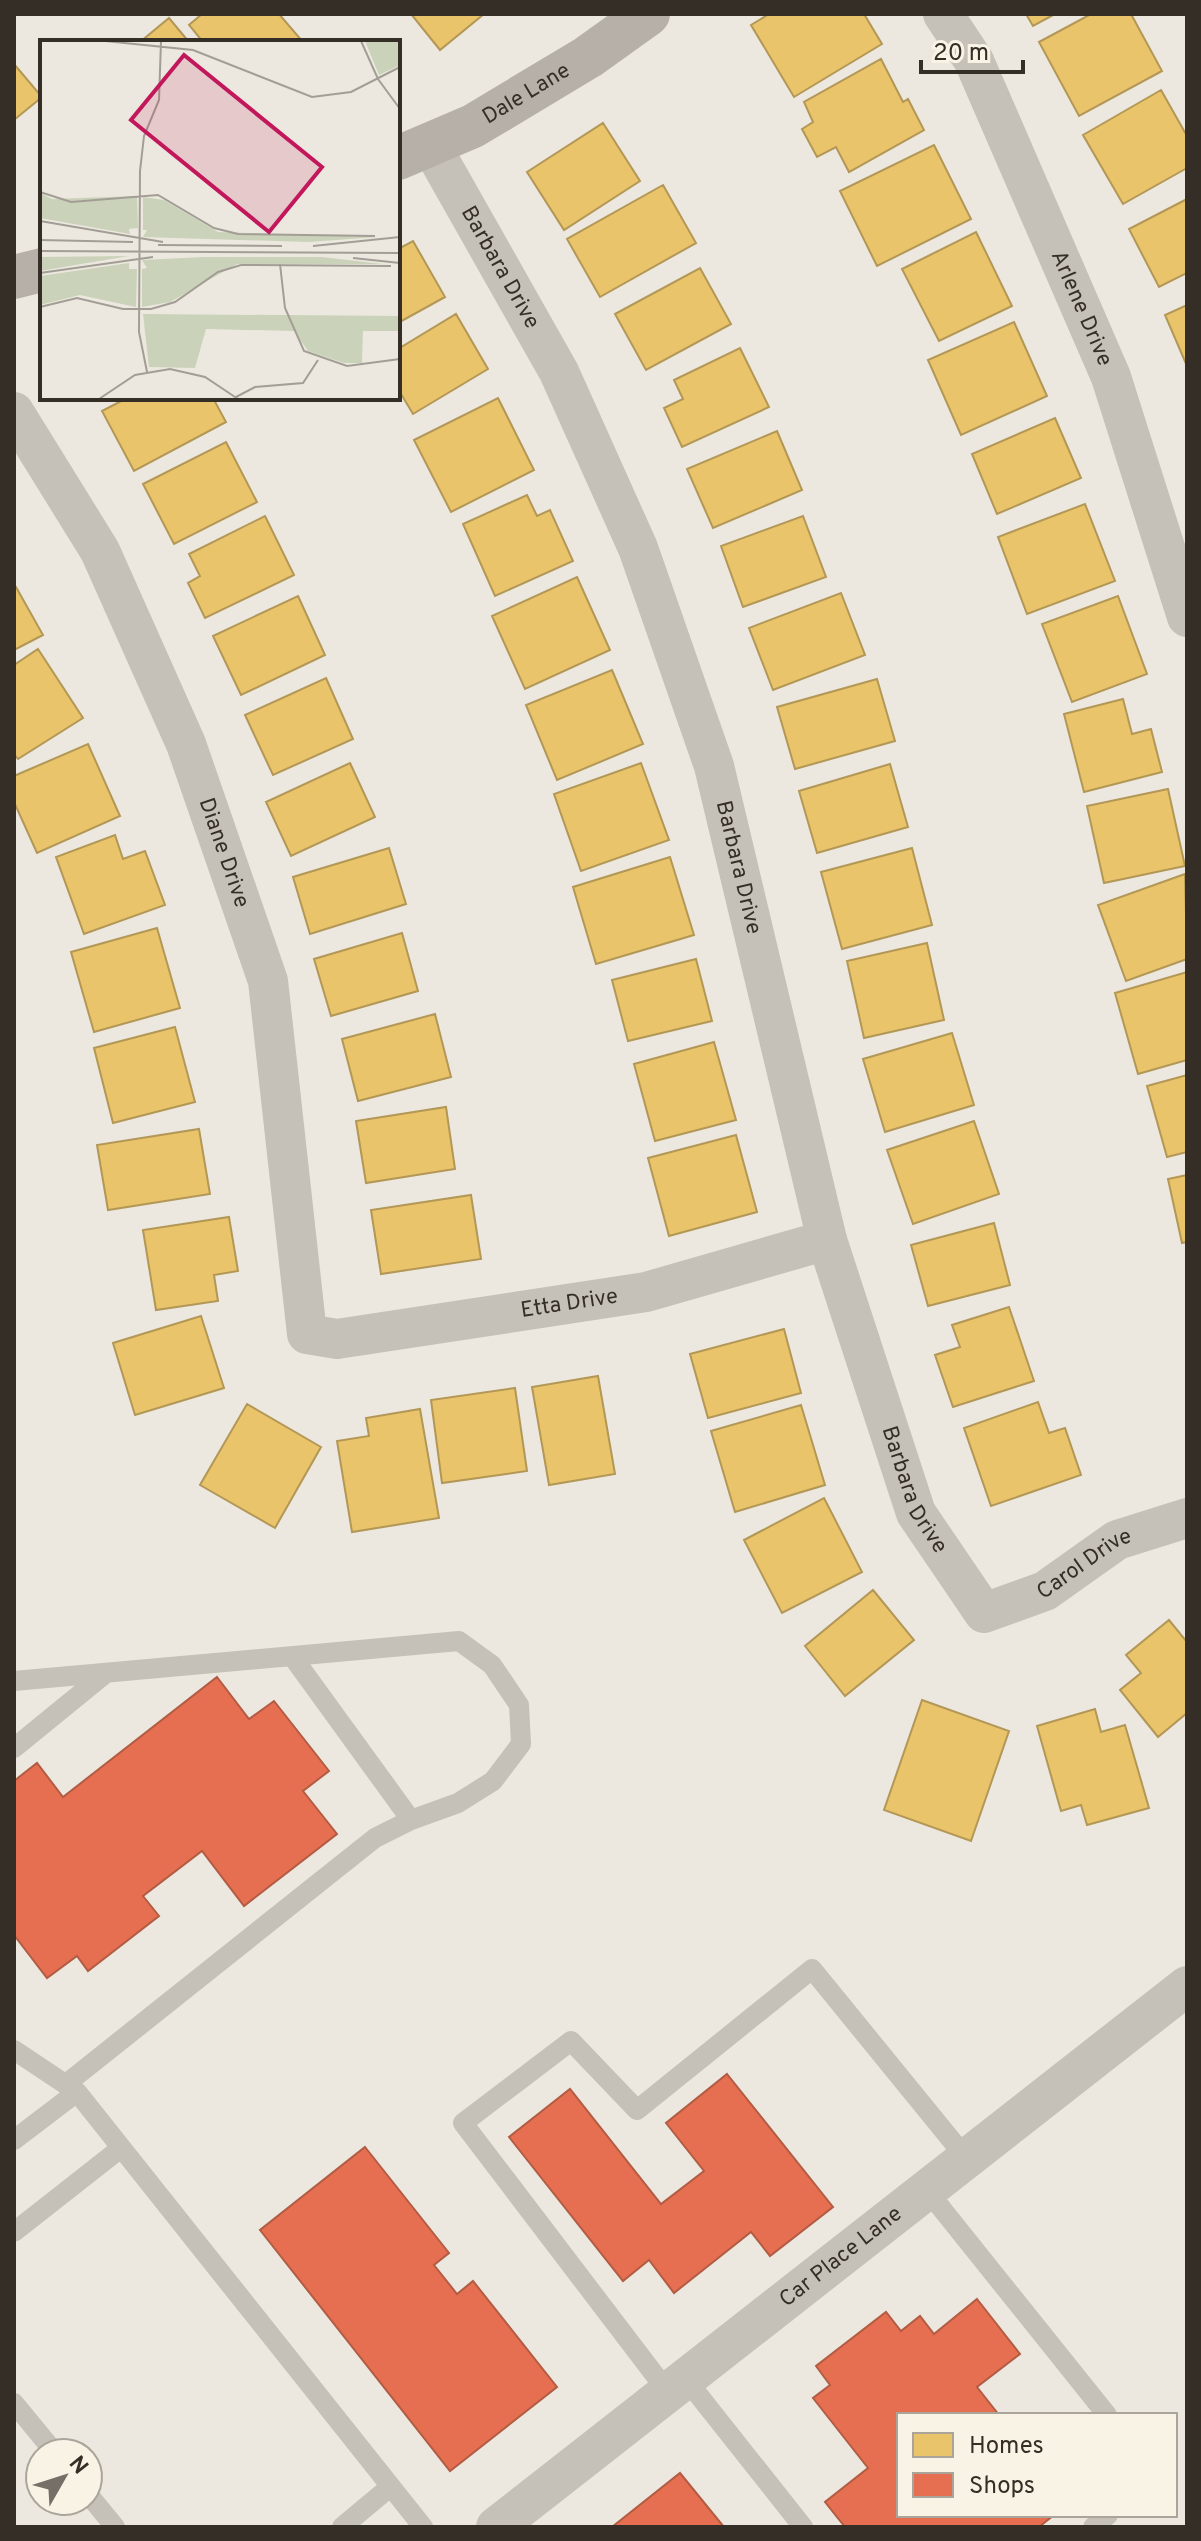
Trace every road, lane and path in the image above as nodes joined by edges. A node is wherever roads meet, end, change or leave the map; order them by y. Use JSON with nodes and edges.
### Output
{"nodes":[{"id":1,"x":943,"y":14,"type":"edge"},
{"id":2,"x":638,"y":17,"type":"edge"},
{"id":3,"x":414,"y":151,"type":"edge"},
{"id":4,"x":40,"y":270,"type":"edge"},
{"id":5,"x":14,"y":277,"type":"edge"},
{"id":6,"x":14,"y":412,"type":"edge"},
{"id":7,"x":1187,"y":617,"type":"edge"},
{"id":8,"x":827,"y":1240,"type":"junction"},
{"id":9,"x":307,"y":1334,"type":"joint"},
{"id":10,"x":1187,"y":1518,"type":"edge"},
{"id":11,"x":984,"y":1613,"type":"joint"},
{"id":12,"x":292,"y":1656,"type":"junction"},
{"id":13,"x":106,"y":1673,"type":"junction"},
{"id":14,"x":14,"y":1681,"type":"edge"},
{"id":15,"x":14,"y":1748,"type":"edge"},
{"id":16,"x":411,"y":1820,"type":"junction"},
{"id":17,"x":1187,"y":1986,"type":"edge"},
{"id":18,"x":14,"y":2050,"type":"edge"},
{"id":19,"x":71,"y":2088,"type":"junction"},
{"id":20,"x":14,"y":2140,"type":"edge"},
{"id":21,"x":121,"y":2148,"type":"junction"},
{"id":22,"x":966,"y":2158,"type":"junction"},
{"id":23,"x":926,"y":2189,"type":"junction"},
{"id":24,"x":14,"y":2232,"type":"edge"},
{"id":25,"x":676,"y":2385,"type":"junction"},
{"id":26,"x":14,"y":2403,"type":"edge"},
{"id":27,"x":1105,"y":2413,"type":"edge"},
{"id":28,"x":42,"y":2437,"type":"edge"},
{"id":29,"x":390,"y":2487,"type":"junction"},
{"id":30,"x":342,"y":2527,"type":"edge"},
{"id":31,"x":423,"y":2527,"type":"edge"},
{"id":32,"x":496,"y":2527,"type":"edge"},
{"id":33,"x":803,"y":2527,"type":"edge"}],
"edges":[{"from":1,"to":7,"type":"street","name":"Arlene Drive"},
{"from":2,"to":3,"type":"street","name":"Dale Lane"},
{"from":3,"to":8,"type":"street","name":"Barbara Drive"},
{"from":4,"to":5,"type":"street"},
{"from":6,"to":9,"type":"street","name":"Diane Drive"},
{"from":8,"to":9,"type":"street","name":"Etta Drive"},
{"from":8,"to":11,"type":"street","name":"Barbara Drive"},
{"from":10,"to":11,"type":"street","name":"Carol Drive"},
{"from":12,"to":13,"type":"lane"},
{"from":12,"to":16,"type":"lane"},
{"from":12,"to":16,"type":"lane"},
{"from":13,"to":14,"type":"lane"},
{"from":13,"to":15,"type":"lane"},
{"from":16,"to":19,"type":"lane"},
{"from":17,"to":22,"type":"street","name":"Car Place Lane"},
{"from":18,"to":19,"type":"lane"},
{"from":19,"to":20,"type":"lane"},
{"from":19,"to":21,"type":"lane"},
{"from":21,"to":24,"type":"lane"},
{"from":21,"to":29,"type":"lane"},
{"from":22,"to":23,"type":"street","name":"Car Place Lane"},
{"from":22,"to":25,"type":"lane"},
{"from":23,"to":25,"type":"street","name":"Car Place Lane"},
{"from":23,"to":27,"type":"lane"},
{"from":25,"to":32,"type":"street","name":"Car Place Lane"},
{"from":25,"to":33,"type":"lane"},
{"from":26,"to":28,"type":"lane"},
{"from":29,"to":30,"type":"lane"},
{"from":29,"to":31,"type":"lane"}]}
